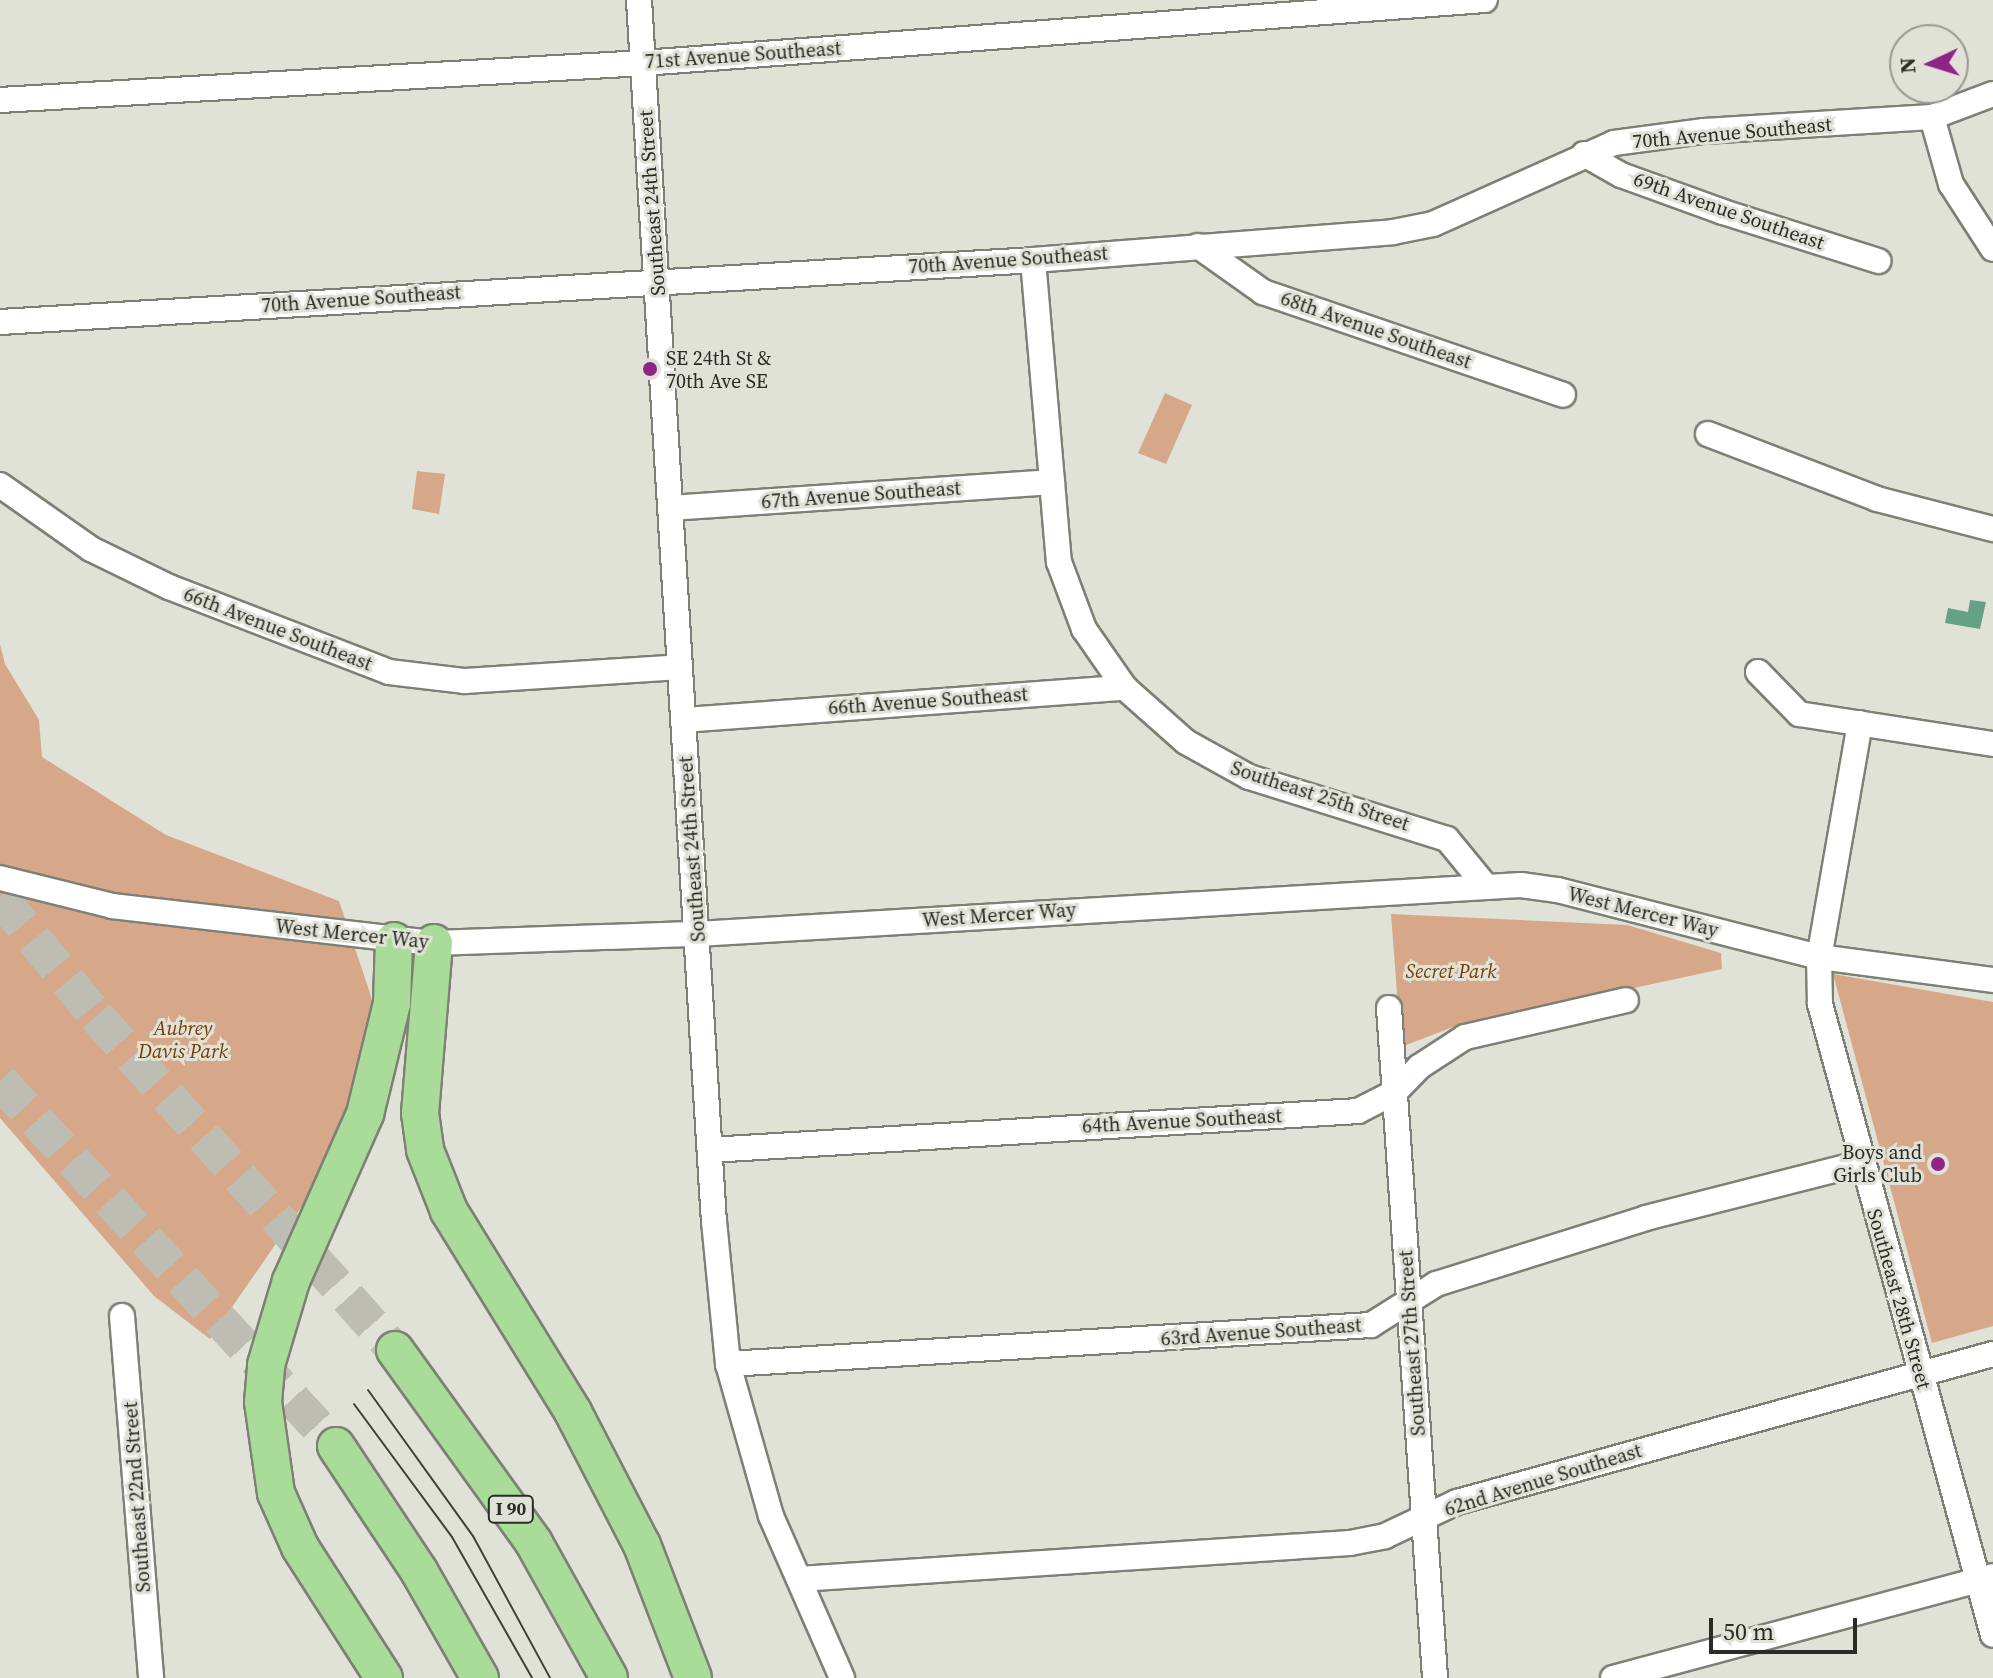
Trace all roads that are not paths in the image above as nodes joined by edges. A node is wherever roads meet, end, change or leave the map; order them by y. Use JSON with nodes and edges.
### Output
{"nodes":[{"id":1,"x":639,"y":0,"type":"edge"},
{"id":2,"x":1485,"y":0,"type":"edge"},
{"id":3,"x":643,"y":63,"type":"junction"},
{"id":4,"x":1993,"y":94,"type":"edge"},
{"id":5,"x":0,"y":100,"type":"edge"},
{"id":6,"x":1932,"y":117,"type":"junction"},
{"id":7,"x":1584,"y":154,"type":"junction"},
{"id":8,"x":1198,"y":246,"type":"junction"},
{"id":9,"x":1993,"y":249,"type":"edge"},
{"id":10,"x":1033,"y":260,"type":"junction"},
{"id":11,"x":1878,"y":261,"type":"dead end"},
{"id":12,"x":657,"y":281,"type":"junction"},
{"id":13,"x":0,"y":322,"type":"edge"},
{"id":14,"x":1563,"y":395,"type":"dead end"},
{"id":15,"x":1708,"y":434,"type":"dead end"},
{"id":16,"x":1052,"y":482,"type":"junction"},
{"id":17,"x":0,"y":485,"type":"edge"},
{"id":18,"x":671,"y":508,"type":"junction"},
{"id":19,"x":1993,"y":529,"type":"edge"},
{"id":20,"x":680,"y":667,"type":"junction"},
{"id":21,"x":1758,"y":672,"type":"dead end"},
{"id":22,"x":1125,"y":688,"type":"junction"},
{"id":23,"x":684,"y":720,"type":"junction"},
{"id":24,"x":1860,"y":723,"type":"junction"},
{"id":25,"x":1993,"y":744,"type":"edge"},
{"id":26,"x":0,"y":878,"type":"edge"},
{"id":27,"x":1484,"y":884,"type":"junction"},
{"id":28,"x":697,"y":934,"type":"junction"},
{"id":29,"x":394,"y":941,"type":"junction"},
{"id":30,"x":434,"y":943,"type":"junction"},
{"id":31,"x":1819,"y":957,"type":"junction"},
{"id":32,"x":1993,"y":980,"type":"edge"},
{"id":33,"x":1626,"y":1000,"type":"dead end"},
{"id":34,"x":1389,"y":1008,"type":"dead end"},
{"id":35,"x":1395,"y":1092,"type":"junction"},
{"id":36,"x":710,"y":1150,"type":"junction"},
{"id":37,"x":1861,"y":1163,"type":"junction"},
{"id":38,"x":1409,"y":1299,"type":"junction"},
{"id":39,"x":122,"y":1316,"type":"dead end"},
{"id":40,"x":395,"y":1350,"type":"tunnel mouth"},
{"id":41,"x":1993,"y":1354,"type":"edge"},
{"id":42,"x":728,"y":1364,"type":"junction"},
{"id":43,"x":1920,"y":1374,"type":"junction"},
{"id":44,"x":336,"y":1446,"type":"tunnel mouth"},
{"id":45,"x":1424,"y":1518,"type":"junction"},
{"id":46,"x":1986,"y":1578,"type":"edge"},
{"id":47,"x":799,"y":1579,"type":"junction"},
{"id":48,"x":1993,"y":1635,"type":"edge"},
{"id":49,"x":151,"y":1678,"type":"edge"},
{"id":50,"x":384,"y":1678,"type":"edge"},
{"id":51,"x":480,"y":1678,"type":"edge"},
{"id":52,"x":609,"y":1678,"type":"edge"},
{"id":53,"x":693,"y":1678,"type":"edge"},
{"id":54,"x":842,"y":1678,"type":"edge"},
{"id":55,"x":1435,"y":1678,"type":"edge"},
{"id":56,"x":1613,"y":1678,"type":"edge"}],
"edges":[{"from":1,"to":3,"type":"street","name":"Southeast 24th Street"},
{"from":2,"to":3,"type":"street","name":"71st Avenue Southeast"},
{"from":3,"to":5,"type":"street","name":"71st Avenue Southeast"},
{"from":3,"to":12,"type":"street","name":"Southeast 24th Street"},
{"from":4,"to":6,"type":"street","name":"70th Avenue Southeast"},
{"from":6,"to":7,"type":"street","name":"70th Avenue Southeast"},
{"from":6,"to":9,"type":"street"},
{"from":7,"to":8,"type":"street","name":"70th Avenue Southeast"},
{"from":7,"to":11,"type":"street","name":"69th Avenue Southeast"},
{"from":8,"to":10,"type":"street","name":"70th Avenue Southeast"},
{"from":8,"to":14,"type":"street","name":"68th Avenue Southeast"},
{"from":10,"to":12,"type":"street","name":"70th Avenue Southeast"},
{"from":10,"to":16,"type":"street","name":"Southeast 25th Street"},
{"from":12,"to":13,"type":"street","name":"70th Avenue Southeast"},
{"from":12,"to":18,"type":"street","name":"Southeast 24th Street"},
{"from":15,"to":19,"type":"street"},
{"from":16,"to":18,"type":"street","name":"67th Avenue Southeast"},
{"from":16,"to":22,"type":"street","name":"Southeast 25th Street"},
{"from":17,"to":20,"type":"street","name":"66th Avenue Southeast"},
{"from":18,"to":20,"type":"street","name":"Southeast 24th Street"},
{"from":20,"to":23,"type":"street","name":"Southeast 24th Street"},
{"from":21,"to":24,"type":"street"},
{"from":22,"to":23,"type":"street","name":"66th Avenue Southeast"},
{"from":22,"to":27,"type":"street","name":"Southeast 25th Street"},
{"from":23,"to":28,"type":"street","name":"Southeast 24th Street"},
{"from":24,"to":25,"type":"street"},
{"from":24,"to":31,"type":"street","name":"Southeast 28th Street"},
{"from":26,"to":29,"type":"street","name":"West Mercer Way"},
{"from":27,"to":28,"type":"street","name":"West Mercer Way"},
{"from":27,"to":31,"type":"street","name":"West Mercer Way"},
{"from":28,"to":30,"type":"street","name":"West Mercer Way"},
{"from":28,"to":36,"type":"street","name":"Southeast 24th Street"},
{"from":29,"to":30,"type":"street","name":"West Mercer Way"},
{"from":29,"to":50,"type":"highway"},
{"from":30,"to":53,"type":"highway"},
{"from":31,"to":32,"type":"street","name":"West Mercer Way"},
{"from":31,"to":37,"type":"street","name":"Southeast 28th Street"},
{"from":33,"to":35,"type":"street","name":"64th Avenue Southeast"},
{"from":34,"to":35,"type":"street","name":"Southeast 27th Street"},
{"from":35,"to":36,"type":"street","name":"64th Avenue Southeast"},
{"from":35,"to":38,"type":"street","name":"Southeast 27th Street"},
{"from":36,"to":42,"type":"street","name":"Southeast 24th Street"},
{"from":37,"to":38,"type":"street","name":"63rd Avenue Southeast"},
{"from":37,"to":43,"type":"street","name":"Southeast 28th Street"},
{"from":38,"to":42,"type":"street","name":"63rd Avenue Southeast"},
{"from":38,"to":45,"type":"street","name":"Southeast 27th Street"},
{"from":39,"to":49,"type":"street","name":"Southeast 22nd Street"},
{"from":40,"to":52,"type":"highway","number":"I 90"},
{"from":41,"to":43,"type":"street","name":"62nd Avenue Southeast"},
{"from":42,"to":47,"type":"street","name":"Southeast 24th Street"},
{"from":43,"to":45,"type":"street","name":"62nd Avenue Southeast"},
{"from":43,"to":46,"type":"street","name":"Southeast 28th Street"},
{"from":44,"to":51,"type":"highway"},
{"from":45,"to":47,"type":"street","name":"62nd Avenue Southeast"},
{"from":45,"to":55,"type":"street","name":"Southeast 27th Street"},
{"from":46,"to":48,"type":"street","name":"Southeast 28th Street"},
{"from":46,"to":56,"type":"street"},
{"from":47,"to":54,"type":"street","name":"Southeast 24th Street"}]}
